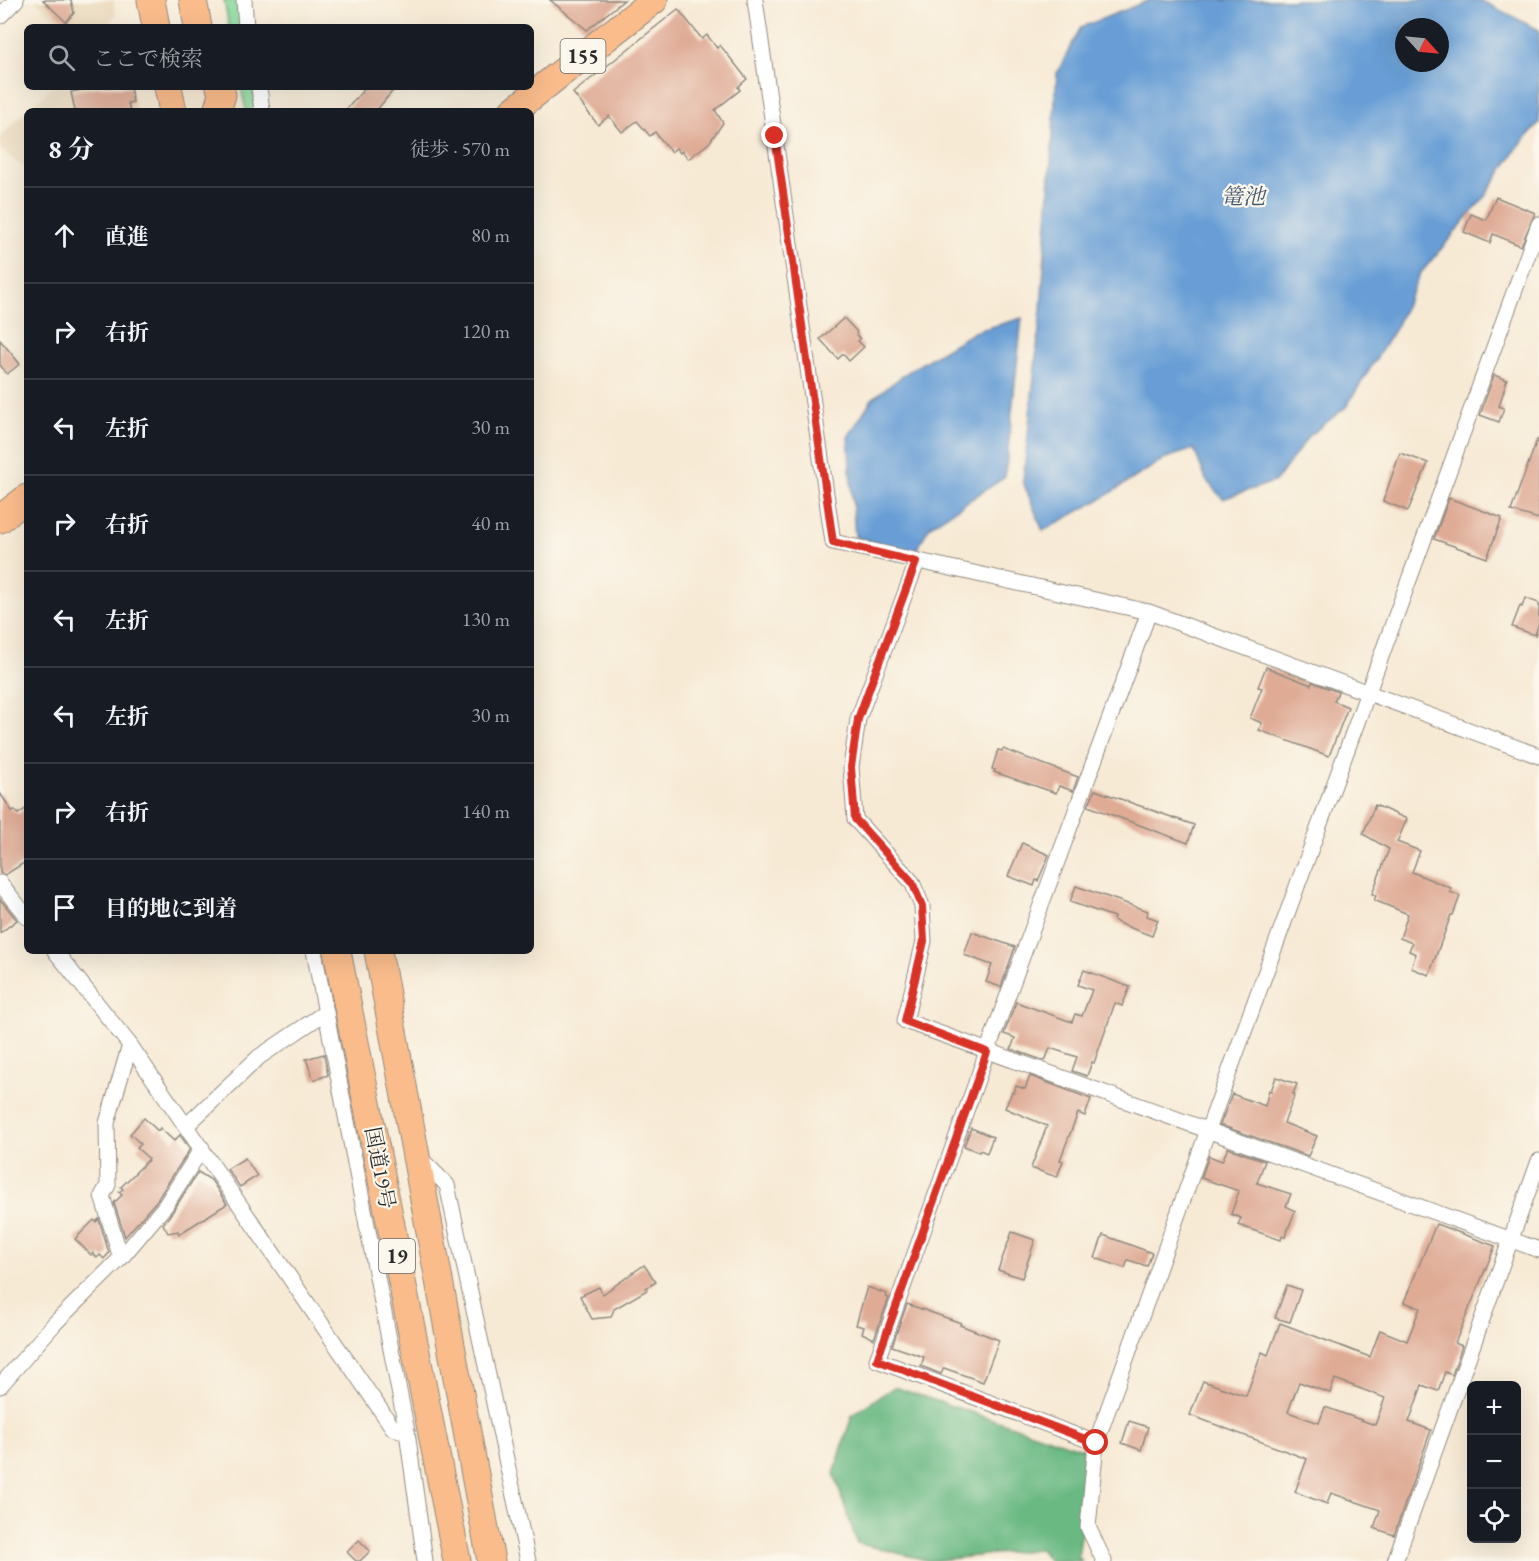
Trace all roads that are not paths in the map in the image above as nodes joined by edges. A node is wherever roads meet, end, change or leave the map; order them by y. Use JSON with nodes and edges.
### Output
{"nodes":[{"id":1,"x":16,"y":0,"type":"edge"},
{"id":2,"x":151,"y":0,"type":"edge"},
{"id":3,"x":193,"y":0,"type":"edge"},
{"id":4,"x":204,"y":0,"type":"edge"},
{"id":5,"x":244,"y":0,"type":"edge"},
{"id":6,"x":654,"y":0,"type":"edge"},
{"id":7,"x":755,"y":0,"type":"edge"},
{"id":8,"x":0,"y":16,"type":"edge"},
{"id":9,"x":155,"y":24,"type":"edge"},
{"id":10,"x":197,"y":24,"type":"edge"},
{"id":11,"x":208,"y":24,"type":"edge"},
{"id":12,"x":246,"y":24,"type":"edge"},
{"id":13,"x":169,"y":90,"type":"edge"},
{"id":14,"x":212,"y":90,"type":"edge"},
{"id":15,"x":221,"y":90,"type":"edge"},
{"id":16,"x":259,"y":90,"type":"edge"},
{"id":17,"x":172,"y":108,"type":"edge"},
{"id":18,"x":215,"y":108,"type":"edge"},
{"id":19,"x":217,"y":108,"type":"edge"},
{"id":20,"x":262,"y":108,"type":"edge"},
{"id":21,"x":517,"y":108,"type":"edge"},
{"id":22,"x":1539,"y":224,"type":"edge"},
{"id":23,"x":24,"y":500,"type":"edge"},
{"id":24,"x":0,"y":519,"type":"edge"},
{"id":25,"x":916,"y":562,"type":"junction"},
{"id":26,"x":1149,"y":612,"type":"junction"},
{"id":27,"x":1368,"y":694,"type":"junction"},
{"id":28,"x":1539,"y":756,"type":"edge"},
{"id":29,"x":0,"y":883,"type":"edge"},
{"id":30,"x":24,"y":913,"type":"edge"},
{"id":31,"x":57,"y":954,"type":"edge"},
{"id":32,"x":315,"y":954,"type":"edge"},
{"id":33,"x":338,"y":954,"type":"edge"},
{"id":34,"x":379,"y":954,"type":"edge"},
{"id":35,"x":326,"y":1012,"type":"junction"},
{"id":36,"x":130,"y":1045,"type":"junction"},
{"id":37,"x":987,"y":1052,"type":"junction"},
{"id":38,"x":186,"y":1126,"type":"junction"},
{"id":39,"x":1208,"y":1130,"type":"junction"},
{"id":40,"x":202,"y":1148,"type":"junction"},
{"id":41,"x":417,"y":1155,"type":"junction"},
{"id":42,"x":1539,"y":1161,"type":"edge"},
{"id":43,"x":1510,"y":1240,"type":"junction"},
{"id":44,"x":1539,"y":1250,"type":"edge"},
{"id":45,"x":121,"y":1258,"type":"junction"},
{"id":46,"x":0,"y":1386,"type":"edge"},
{"id":47,"x":407,"y":1432,"type":"junction"},
{"id":48,"x":1096,"y":1443,"type":"junction"},
{"id":49,"x":424,"y":1561,"type":"edge"},
{"id":50,"x":458,"y":1561,"type":"edge"},
{"id":51,"x":491,"y":1561,"type":"edge"},
{"id":52,"x":528,"y":1561,"type":"edge"},
{"id":53,"x":1104,"y":1561,"type":"edge"},
{"id":54,"x":1395,"y":1561,"type":"edge"}],
"edges":[{"from":1,"to":8,"type":"street"},
{"from":2,"to":9,"type":"highway"},
{"from":3,"to":10,"type":"highway"},
{"from":4,"to":11,"type":"highway"},
{"from":5,"to":12,"type":"street"},
{"from":6,"to":21,"type":"highway","number":"155"},
{"from":7,"to":25,"type":"street"},
{"from":13,"to":17,"type":"highway"},
{"from":14,"to":18,"type":"highway"},
{"from":15,"to":19,"type":"highway"},
{"from":16,"to":20,"type":"street"},
{"from":22,"to":27,"type":"street"},
{"from":23,"to":24,"type":"highway"},
{"from":25,"to":26,"type":"street"},
{"from":25,"to":37,"type":"street"},
{"from":26,"to":27,"type":"street"},
{"from":26,"to":37,"type":"street"},
{"from":27,"to":28,"type":"street"},
{"from":27,"to":39,"type":"street"},
{"from":29,"to":30,"type":"street"},
{"from":31,"to":36,"type":"street"},
{"from":32,"to":35,"type":"street"},
{"from":33,"to":50,"type":"highway","name":"国道19号","number":"19"},
{"from":34,"to":41,"type":"highway","name":"国道19号","number":"19"},
{"from":35,"to":38,"type":"street"},
{"from":35,"to":47,"type":"street"},
{"from":36,"to":38,"type":"street"},
{"from":36,"to":45,"type":"street"},
{"from":37,"to":39,"type":"street"},
{"from":37,"to":48,"type":"street"},
{"from":38,"to":40,"type":"street"},
{"from":39,"to":43,"type":"street"},
{"from":39,"to":48,"type":"street"},
{"from":40,"to":45,"type":"street"},
{"from":40,"to":47,"type":"street"},
{"from":41,"to":51,"type":"highway","name":"国道19号","number":"19"},
{"from":41,"to":52,"type":"street"},
{"from":42,"to":43,"type":"street"},
{"from":43,"to":44,"type":"street"},
{"from":43,"to":54,"type":"street"},
{"from":45,"to":46,"type":"street"},
{"from":47,"to":49,"type":"street"},
{"from":48,"to":53,"type":"street"}]}
